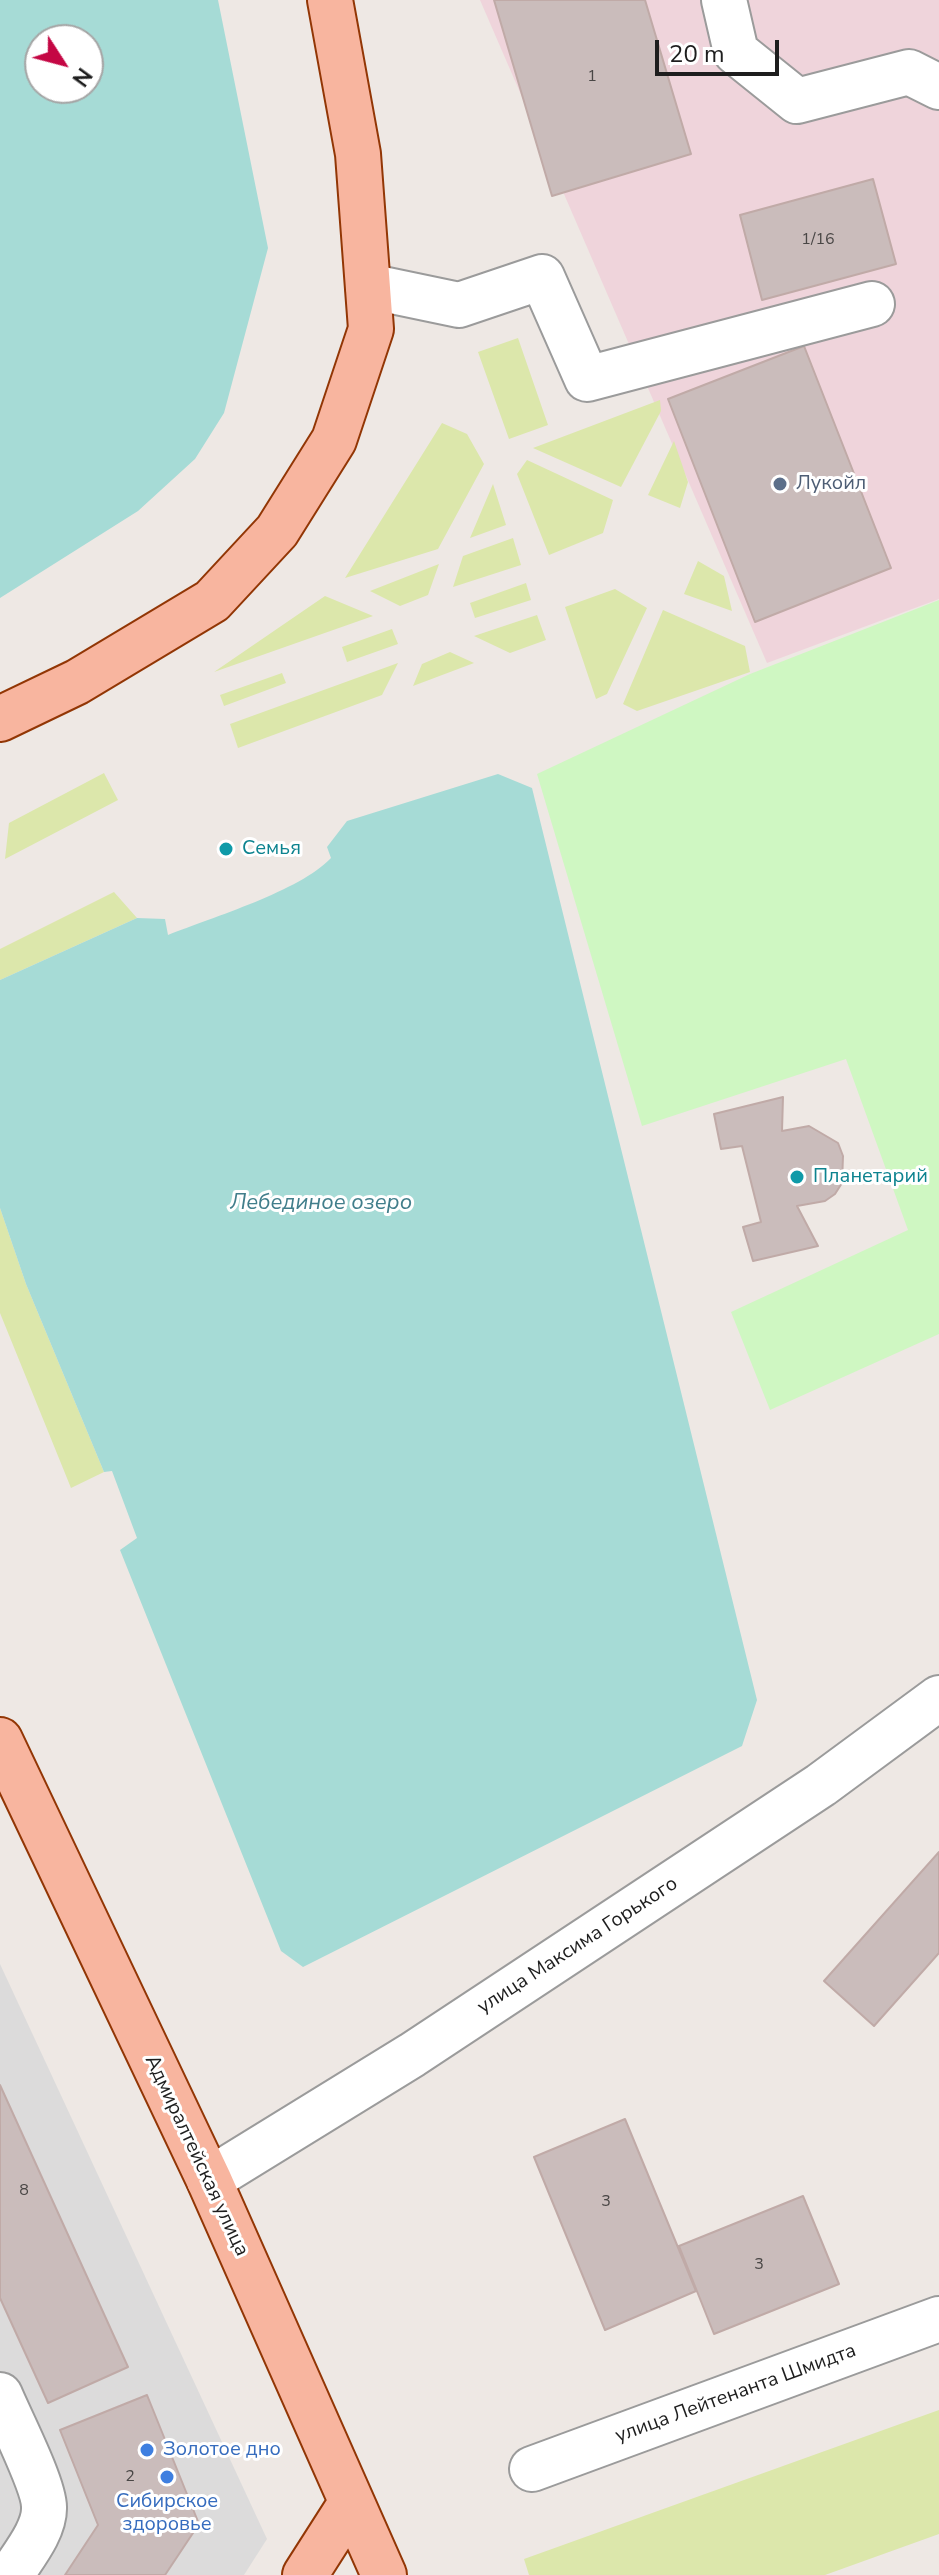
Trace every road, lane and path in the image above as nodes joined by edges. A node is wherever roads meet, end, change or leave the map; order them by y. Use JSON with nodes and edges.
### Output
{"nodes":[{"id":1,"x":330,"y":0,"type":"edge"},
{"id":2,"x":724,"y":0,"type":"edge"},
{"id":3,"x":939,"y":87,"type":"edge"},
{"id":4,"x":368,"y":286,"type":"junction"},
{"id":5,"x":872,"y":304,"type":"dead end"},
{"id":6,"x":0,"y":719,"type":"edge"},
{"id":7,"x":939,"y":1698,"type":"edge"},
{"id":8,"x":0,"y":1740,"type":"edge"},
{"id":9,"x":209,"y":2180,"type":"junction"},
{"id":10,"x":939,"y":2319,"type":"edge"},
{"id":11,"x":0,"y":2395,"type":"edge"},
{"id":12,"x":532,"y":2469,"type":"dead end"},
{"id":13,"x":351,"y":2503,"type":"junction"},
{"id":14,"x":11,"y":2575,"type":"edge"},
{"id":15,"x":305,"y":2575,"type":"edge"},
{"id":16,"x":384,"y":2575,"type":"edge"}],
"edges":[{"from":1,"to":4,"type":"main road"},
{"from":2,"to":3,"type":"street"},
{"from":4,"to":5,"type":"street"},
{"from":4,"to":6,"type":"main road"},
{"from":7,"to":9,"type":"street","name":"улица Максима Горького"},
{"from":8,"to":9,"type":"main road","name":"Адмиралтейская улица"},
{"from":9,"to":13,"type":"main road","name":"Адмиралтейская улица"},
{"from":10,"to":12,"type":"street","name":"улица Лейтенанта Шмидта"},
{"from":11,"to":14,"type":"street"},
{"from":13,"to":15,"type":"main road"},
{"from":13,"to":16,"type":"main road","name":"Адмиралтейская улица"}]}
